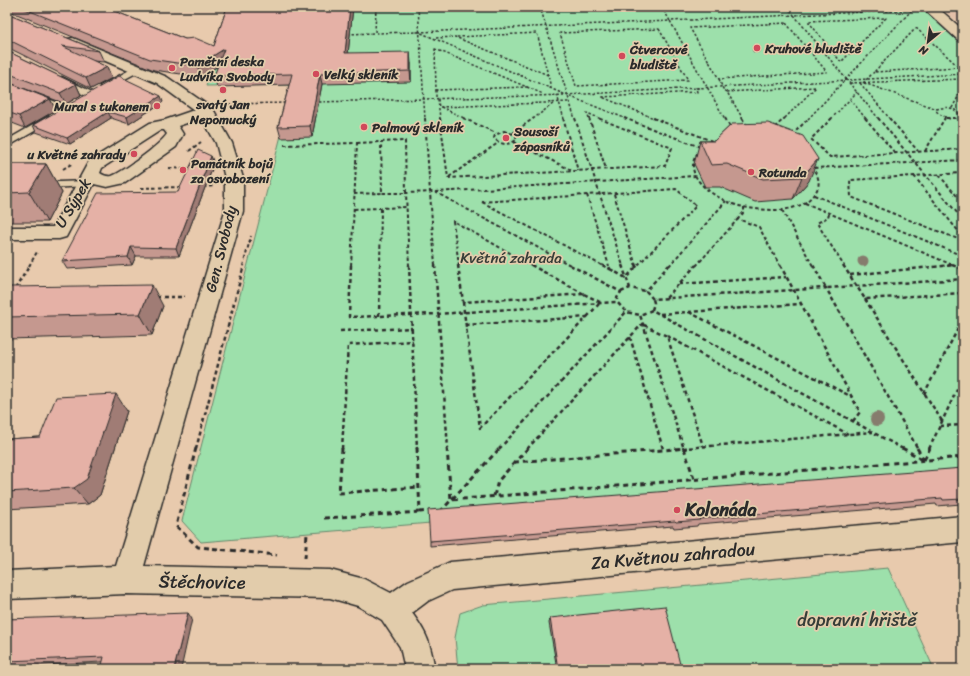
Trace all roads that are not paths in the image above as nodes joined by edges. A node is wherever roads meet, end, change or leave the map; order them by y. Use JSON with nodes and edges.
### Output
{"nodes":[{"id":1,"x":929,"y":7,"type":"edge"},
{"id":2,"x":58,"y":36,"type":"edge"},
{"id":3,"x":963,"y":37,"type":"edge"},
{"id":4,"x":137,"y":69,"type":"junction"},
{"id":5,"x":57,"y":77,"type":"edge"},
{"id":6,"x":7,"y":86,"type":"edge"},
{"id":7,"x":91,"y":95,"type":"junction"},
{"id":8,"x":72,"y":106,"type":"junction"},
{"id":9,"x":207,"y":112,"type":"junction"},
{"id":10,"x":169,"y":124,"type":"junction"},
{"id":11,"x":7,"y":144,"type":"edge"},
{"id":12,"x":87,"y":179,"type":"junction"},
{"id":13,"x":7,"y":186,"type":"edge"},
{"id":14,"x":7,"y":233,"type":"edge"},
{"id":15,"x":963,"y":529,"type":"edge"},
{"id":16,"x":126,"y":580,"type":"junction"},
{"id":17,"x":7,"y":585,"type":"edge"},
{"id":18,"x":392,"y":610,"type":"junction"},
{"id":19,"x":420,"y":669,"type":"edge"}],
"edges":[{"from":1,"to":3,"type":"street"},
{"from":2,"to":4,"type":"street","name":"Gen. Svobody"},
{"from":4,"to":7,"type":"lane"},
{"from":4,"to":9,"type":"street","name":"Gen. Svobody"},
{"from":5,"to":7,"type":"lane"},
{"from":6,"to":8,"type":"lane"},
{"from":7,"to":8,"type":"lane"},
{"from":8,"to":11,"type":"lane"},
{"from":9,"to":10,"type":"street","name":"U Sýpek"},
{"from":9,"to":16,"type":"street","name":"Gen. Svobody"},
{"from":10,"to":12,"type":"street","name":"U Sýpek"},
{"from":10,"to":12,"type":"street","name":"U Sýpek"},
{"from":12,"to":13,"type":"lane"},
{"from":12,"to":14,"type":"street","name":"U Sýpek"},
{"from":15,"to":18,"type":"street","name":"Za Květnou zahradou"},
{"from":16,"to":17,"type":"street","name":"Štěchovice"},
{"from":16,"to":18,"type":"street","name":"Štěchovice"},
{"from":18,"to":19,"type":"street"}]}
